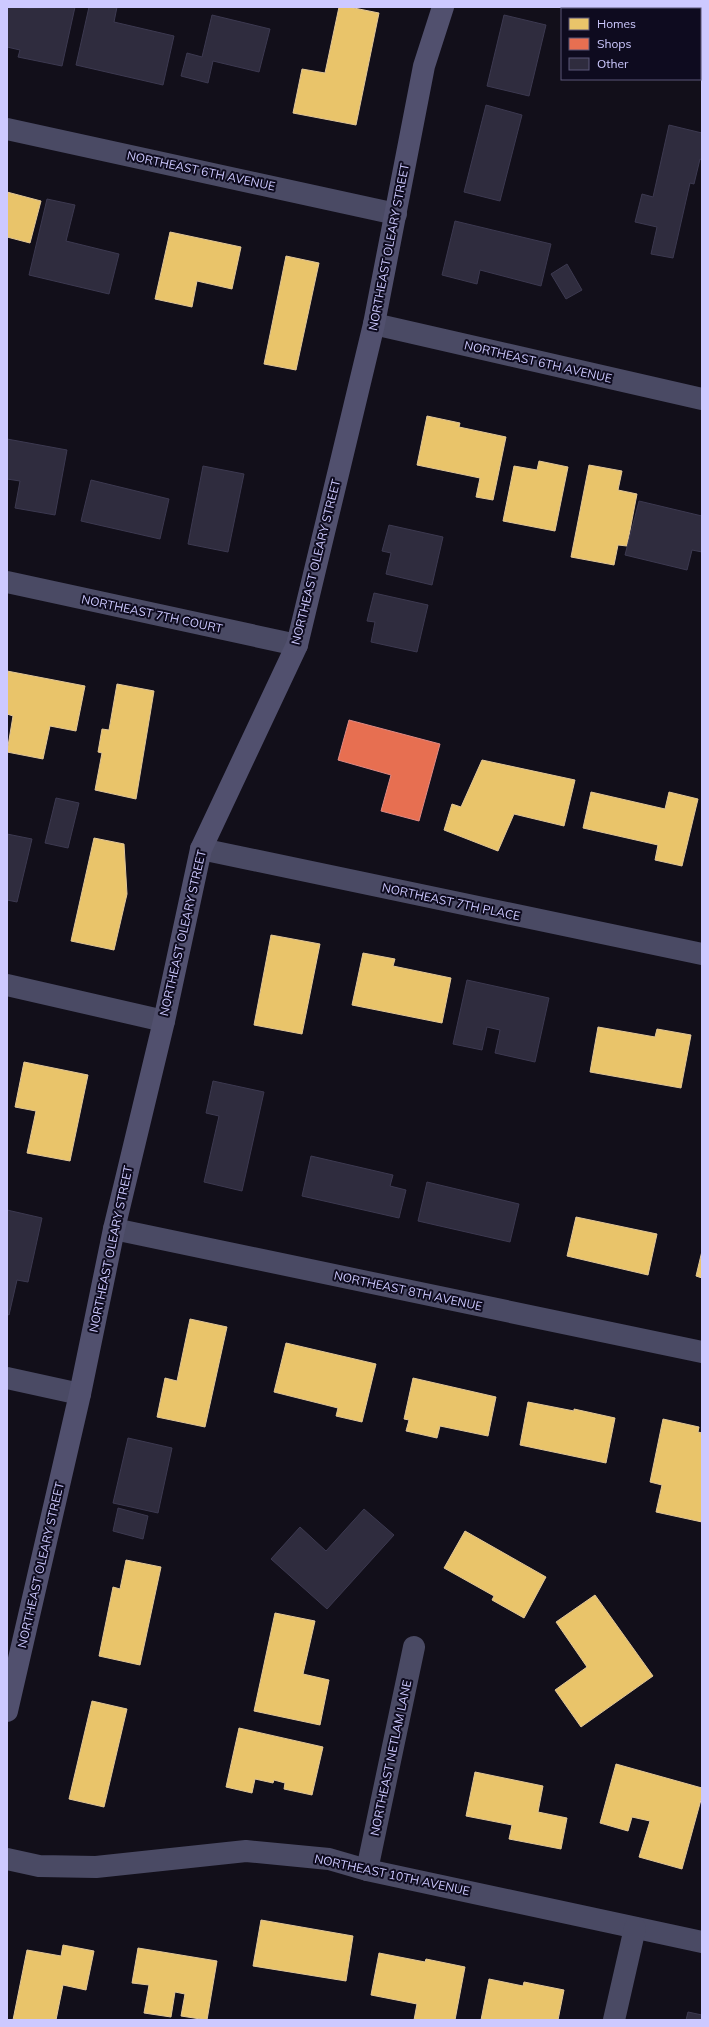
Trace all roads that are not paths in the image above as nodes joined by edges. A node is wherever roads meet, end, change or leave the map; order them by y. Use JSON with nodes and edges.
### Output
{"nodes":[{"id":1,"x":443,"y":7,"type":"edge"},
{"id":2,"x":7,"y":129,"type":"edge"},
{"id":3,"x":396,"y":214,"type":"junction"},
{"id":4,"x":374,"y":324,"type":"junction"},
{"id":5,"x":702,"y":399,"type":"edge"},
{"id":6,"x":7,"y":582,"type":"edge"},
{"id":7,"x":297,"y":645,"type":"junction"},
{"id":8,"x":201,"y":849,"type":"junction"},
{"id":9,"x":702,"y":954,"type":"edge"},
{"id":10,"x":7,"y":985,"type":"edge"},
{"id":11,"x":164,"y":1021,"type":"junction"},
{"id":12,"x":114,"y":1229,"type":"junction"},
{"id":13,"x":702,"y":1352,"type":"edge"},
{"id":14,"x":7,"y":1378,"type":"edge"},
{"id":15,"x":80,"y":1394,"type":"junction"},
{"id":16,"x":414,"y":1647,"type":"dead end"},
{"id":17,"x":7,"y":1711,"type":"edge"},
{"id":18,"x":7,"y":1859,"type":"edge"},
{"id":19,"x":368,"y":1870,"type":"junction"},
{"id":20,"x":634,"y":1928,"type":"junction"},
{"id":21,"x":702,"y":1942,"type":"edge"},
{"id":22,"x":614,"y":2020,"type":"edge"}],
"edges":[{"from":1,"to":3,"type":"street","name":"NORTHEAST OLEARY STREET"},
{"from":2,"to":3,"type":"street","name":"NORTHEAST 6TH AVENUE"},
{"from":3,"to":4,"type":"street","name":"NORTHEAST OLEARY STREET"},
{"from":4,"to":5,"type":"street","name":"NORTHEAST 6TH AVENUE"},
{"from":4,"to":7,"type":"street","name":"NORTHEAST OLEARY STREET"},
{"from":6,"to":7,"type":"street","name":"NORTHEAST 7TH COURT"},
{"from":7,"to":8,"type":"street","name":"NORTHEAST OLEARY STREET"},
{"from":8,"to":9,"type":"street","name":"NORTHEAST 7TH PLACE"},
{"from":8,"to":11,"type":"street","name":"NORTHEAST OLEARY STREET"},
{"from":10,"to":11,"type":"street"},
{"from":11,"to":12,"type":"street","name":"NORTHEAST OLEARY STREET"},
{"from":12,"to":13,"type":"street","name":"NORTHEAST 8TH AVENUE"},
{"from":12,"to":15,"type":"street","name":"NORTHEAST OLEARY STREET"},
{"from":14,"to":15,"type":"street"},
{"from":15,"to":17,"type":"street","name":"NORTHEAST OLEARY STREET"},
{"from":16,"to":19,"type":"street","name":"NORTHEAST NETLAM LANE"},
{"from":18,"to":19,"type":"street","name":"NORTHEAST 10TH AVENUE"},
{"from":19,"to":20,"type":"street","name":"NORTHEAST 10TH AVENUE"},
{"from":20,"to":21,"type":"street","name":"NORTHEAST 10TH AVENUE"},
{"from":20,"to":22,"type":"street"}]}
